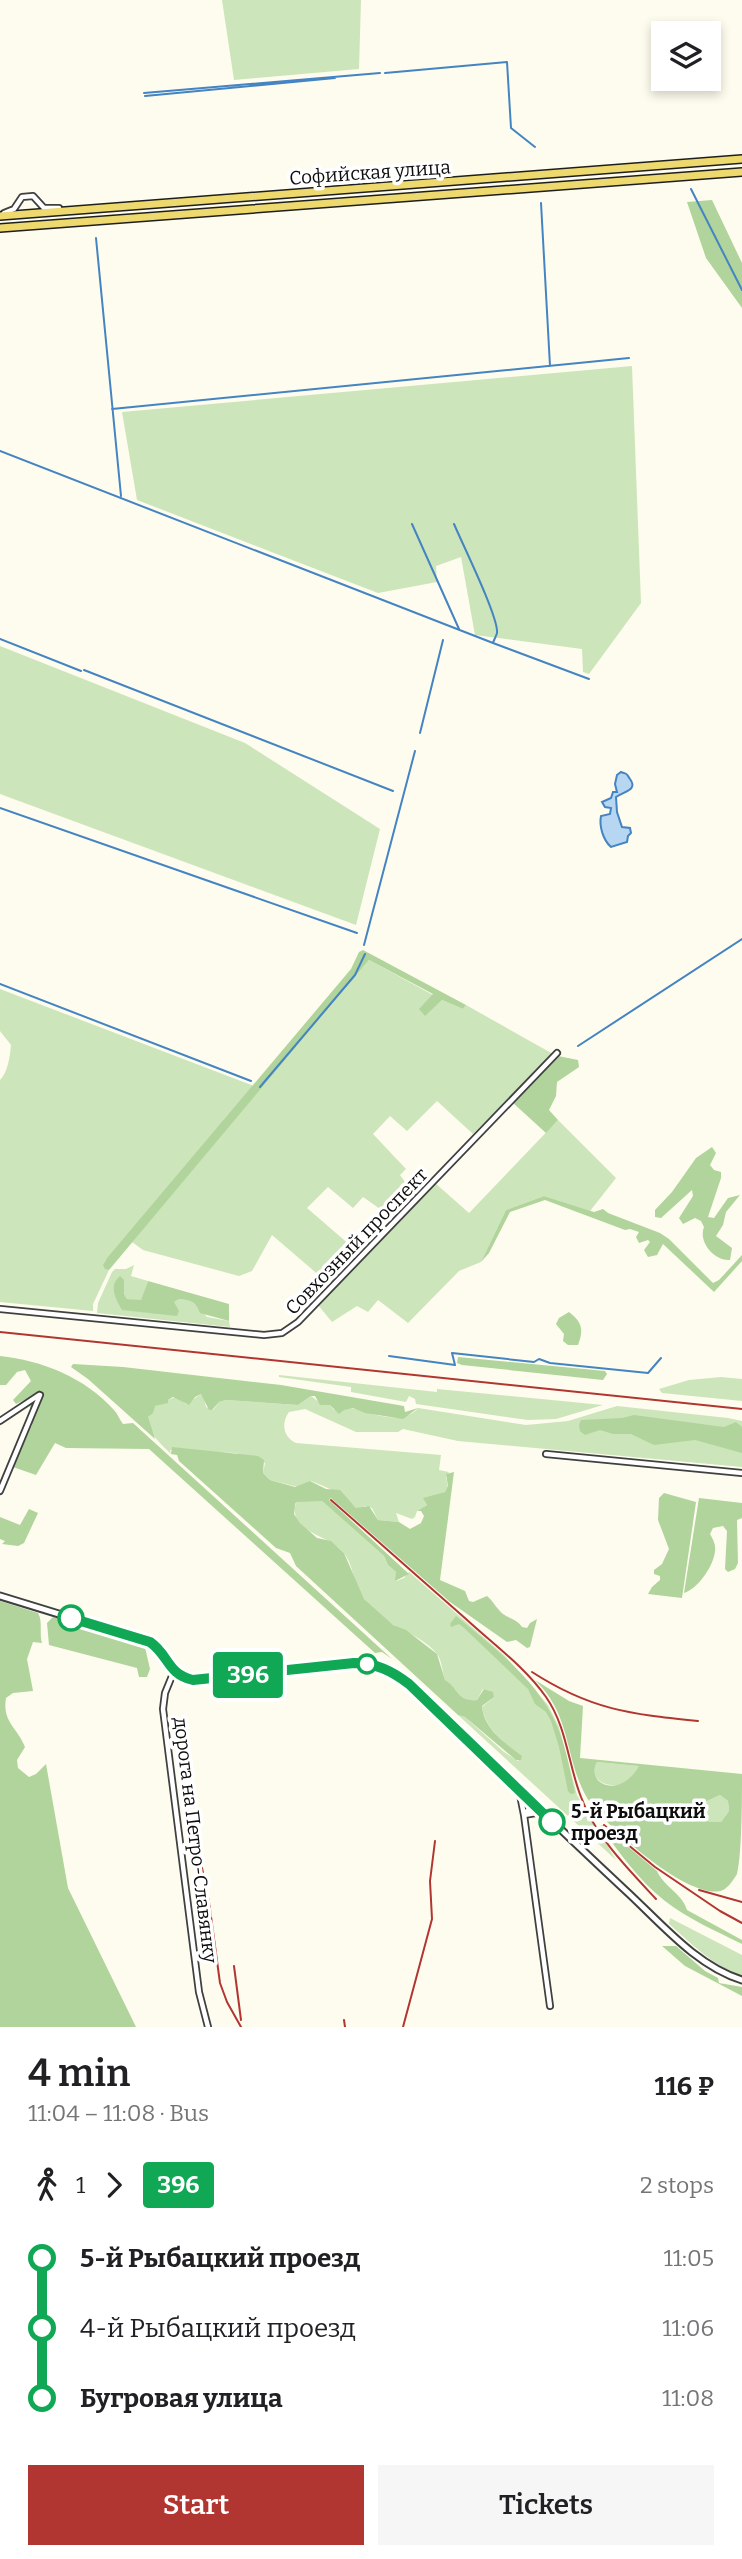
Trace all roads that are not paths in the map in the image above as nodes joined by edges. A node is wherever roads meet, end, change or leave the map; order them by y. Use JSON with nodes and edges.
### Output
{"nodes":[{"id":1,"x":742,"y":159,"type":"edge"},
{"id":2,"x":742,"y":172,"type":"edge"},
{"id":3,"x":76,"y":210,"type":"junction"},
{"id":4,"x":0,"y":215,"type":"edge"},
{"id":5,"x":0,"y":228,"type":"edge"},
{"id":6,"x":557,"y":1053,"type":"dead end"},
{"id":7,"x":0,"y":1309,"type":"edge"},
{"id":8,"x":0,"y":1422,"type":"edge"},
{"id":9,"x":547,"y":1454,"type":"dead end"},
{"id":10,"x":742,"y":1473,"type":"edge"},
{"id":11,"x":0,"y":1491,"type":"edge"},
{"id":12,"x":0,"y":1596,"type":"edge"},
{"id":13,"x":174,"y":1671,"type":"junction"},
{"id":14,"x":519,"y":1789,"type":"junction"},
{"id":15,"x":533,"y":1804,"type":"junction"},
{"id":16,"x":542,"y":1812,"type":"junction"},
{"id":17,"x":524,"y":1815,"type":"junction"},
{"id":18,"x":742,"y":1980,"type":"edge"},
{"id":19,"x":550,"y":2006,"type":"dead end"},
{"id":20,"x":208,"y":2027,"type":"edge"}],
"edges":[{"from":1,"to":3,"type":"main road","name":"Софийская улица"},
{"from":2,"to":5,"type":"main road","name":"Софийская улица"},
{"from":3,"to":4,"type":"main road","name":"Софийская улица"},
{"from":3,"to":4,"type":"street"},
{"from":6,"to":7,"type":"street","name":"Совхозный проспект"},
{"from":8,"to":11,"type":"street"},
{"from":9,"to":10,"type":"street"},
{"from":12,"to":13,"type":"street"},
{"from":13,"to":14,"type":"street"},
{"from":13,"to":20,"type":"street","name":"дорога на Петро-Славянку"},
{"from":14,"to":15,"type":"street"},
{"from":14,"to":17,"type":"street"},
{"from":15,"to":16,"type":"street"},
{"from":15,"to":17,"type":"street"},
{"from":16,"to":17,"type":"street"},
{"from":16,"to":18,"type":"street"},
{"from":17,"to":19,"type":"street"}]}
